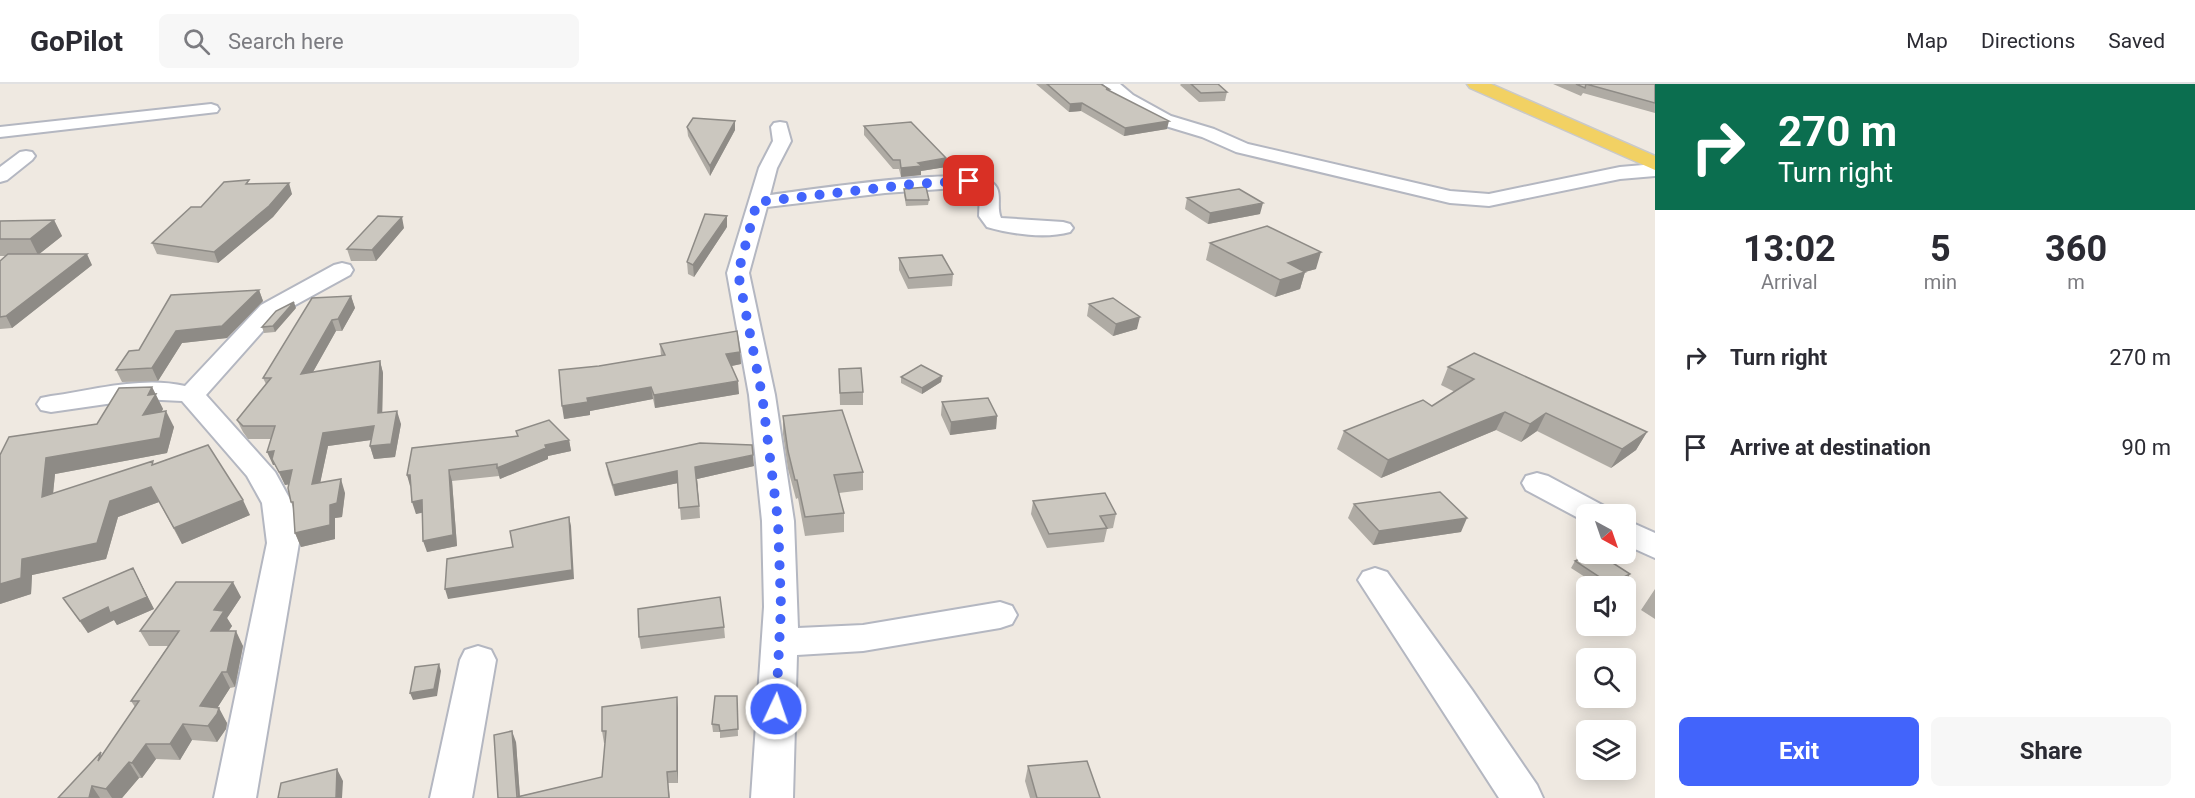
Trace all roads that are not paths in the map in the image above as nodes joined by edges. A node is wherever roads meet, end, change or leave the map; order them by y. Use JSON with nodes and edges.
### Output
{"nodes":[{"id":1,"x":1111,"y":84,"type":"edge"},
{"id":2,"x":1476,"y":84,"type":"edge"},
{"id":3,"x":211,"y":109,"type":"dead end"},
{"id":4,"x":780,"y":127,"type":"dead end"},
{"id":5,"x":0,"y":132,"type":"edge"},
{"id":6,"x":26,"y":156,"type":"dead end"},
{"id":7,"x":1655,"y":164,"type":"edge"},
{"id":8,"x":1655,"y":170,"type":"edge"},
{"id":9,"x":0,"y":176,"type":"edge"},
{"id":10,"x":757,"y":202,"type":"junction"},
{"id":11,"x":1063,"y":228,"type":"dead end"},
{"id":12,"x":342,"y":270,"type":"dead end"},
{"id":13,"x":191,"y":395,"type":"junction"},
{"id":14,"x":51,"y":404,"type":"dead end"},
{"id":15,"x":1537,"y":483,"type":"dead end"},
{"id":16,"x":1576,"y":504,"type":"edge"},
{"id":17,"x":1636,"y":537,"type":"edge"},
{"id":18,"x":1655,"y":547,"type":"edge"},
{"id":19,"x":1375,"y":580,"type":"dead end"},
{"id":20,"x":1000,"y":615,"type":"dead end"},
{"id":21,"x":779,"y":643,"type":"junction"},
{"id":22,"x":478,"y":660,"type":"dead end"},
{"id":23,"x":235,"y":798,"type":"edge"},
{"id":24,"x":451,"y":798,"type":"edge"},
{"id":25,"x":772,"y":798,"type":"edge"},
{"id":26,"x":1522,"y":798,"type":"edge"}],
"edges":[{"from":1,"to":8,"type":"street"},
{"from":2,"to":7,"type":"main road"},
{"from":3,"to":5,"type":"street"},
{"from":4,"to":10,"type":"street"},
{"from":6,"to":9,"type":"street"},
{"from":10,"to":11,"type":"street"},
{"from":10,"to":21,"type":"street"},
{"from":12,"to":13,"type":"street"},
{"from":13,"to":14,"type":"street"},
{"from":13,"to":23,"type":"street"},
{"from":15,"to":16,"type":"street"},
{"from":17,"to":18,"type":"street"},
{"from":19,"to":26,"type":"street"},
{"from":20,"to":21,"type":"street"},
{"from":21,"to":25,"type":"street"},
{"from":22,"to":24,"type":"street"}]}
